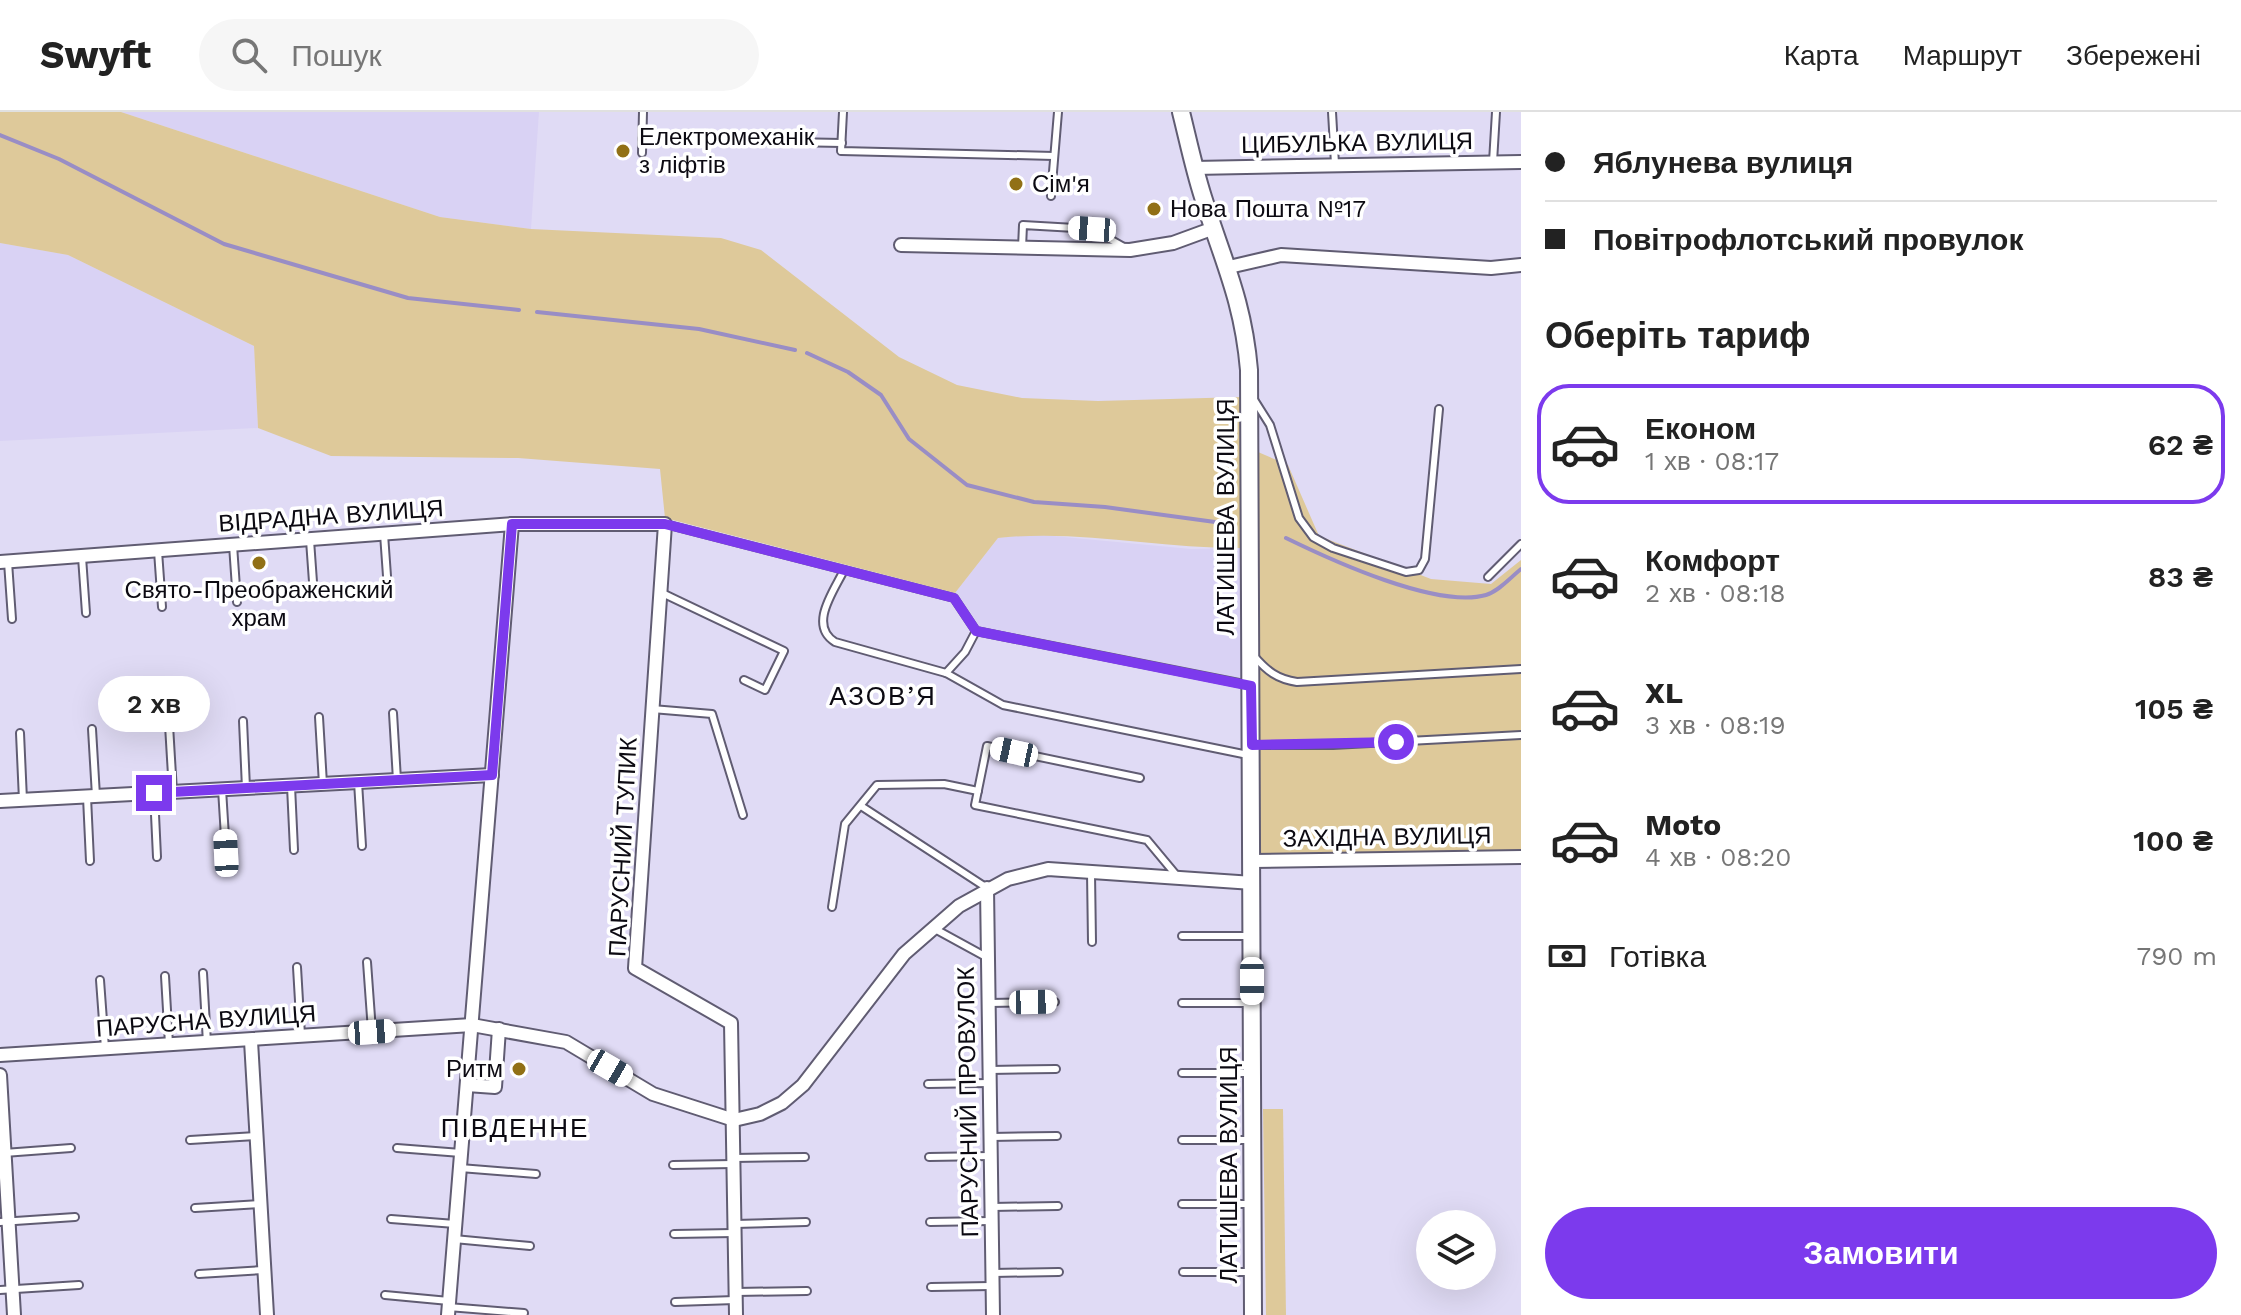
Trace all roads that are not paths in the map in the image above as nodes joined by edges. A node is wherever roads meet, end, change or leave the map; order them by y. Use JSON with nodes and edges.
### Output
{"nodes":[{"id":1,"x":643,"y":112,"type":"edge"},
{"id":2,"x":843,"y":112,"type":"edge"},
{"id":3,"x":1058,"y":112,"type":"edge"},
{"id":4,"x":1181,"y":112,"type":"edge"},
{"id":5,"x":1332,"y":112,"type":"edge"},
{"id":6,"x":1496,"y":112,"type":"edge"},
{"id":7,"x":642,"y":139,"type":"junction"},
{"id":8,"x":842,"y":143,"type":"junction"},
{"id":9,"x":642,"y":153,"type":"dead end"},
{"id":10,"x":1054,"y":156,"type":"junction"},
{"id":11,"x":1493,"y":162,"type":"junction"},
{"id":12,"x":1521,"y":162,"type":"edge"},
{"id":13,"x":1335,"y":166,"type":"junction"},
{"id":14,"x":1194,"y":168,"type":"junction"},
{"id":15,"x":1051,"y":196,"type":"dead end"},
{"id":16,"x":1214,"y":228,"type":"junction"},
{"id":17,"x":901,"y":245,"type":"dead end"},
{"id":18,"x":1022,"y":248,"type":"junction"},
{"id":19,"x":1130,"y":250,"type":"junction"},
{"id":20,"x":1521,"y":265,"type":"edge"},
{"id":21,"x":1229,"y":267,"type":"junction"},
{"id":22,"x":1249,"y":391,"type":"junction"},
{"id":23,"x":1439,"y":409,"type":"dead end"},
{"id":24,"x":512,"y":524,"type":"junction"},
{"id":25,"x":665,"y":524,"type":"junction"},
{"id":26,"x":384,"y":534,"type":"junction"},
{"id":27,"x":310,"y":539,"type":"junction"},
{"id":28,"x":1521,"y":544,"type":"edge"},
{"id":29,"x":233,"y":545,"type":"junction"},
{"id":30,"x":158,"y":551,"type":"junction"},
{"id":31,"x":82,"y":556,"type":"junction"},
{"id":32,"x":4,"y":562,"type":"edge"},
{"id":33,"x":844,"y":570,"type":"junction"},
{"id":34,"x":1488,"y":577,"type":"dead end"},
{"id":35,"x":388,"y":590,"type":"dead end"},
{"id":36,"x":660,"y":592,"type":"junction"},
{"id":37,"x":314,"y":596,"type":"dead end"},
{"id":38,"x":237,"y":602,"type":"dead end"},
{"id":39,"x":162,"y":607,"type":"dead end"},
{"id":40,"x":86,"y":613,"type":"dead end"},
{"id":41,"x":12,"y":619,"type":"dead end"},
{"id":42,"x":976,"y":631,"type":"junction"},
{"id":43,"x":1251,"y":654,"type":"junction"},
{"id":44,"x":1521,"y":669,"type":"edge"},
{"id":45,"x":946,"y":673,"type":"junction"},
{"id":46,"x":744,"y":680,"type":"dead end"},
{"id":47,"x":1251,"y":686,"type":"junction"},
{"id":48,"x":652,"y":709,"type":"junction"},
{"id":49,"x":393,"y":713,"type":"dead end"},
{"id":50,"x":319,"y":717,"type":"dead end"},
{"id":51,"x":243,"y":721,"type":"dead end"},
{"id":52,"x":169,"y":725,"type":"dead end"},
{"id":53,"x":92,"y":729,"type":"dead end"},
{"id":54,"x":20,"y":733,"type":"dead end"},
{"id":55,"x":1521,"y":735,"type":"edge"},
{"id":56,"x":1252,"y":750,"type":"junction"},
{"id":57,"x":492,"y":775,"type":"junction"},
{"id":58,"x":1140,"y":778,"type":"dead end"},
{"id":59,"x":397,"y":780,"type":"junction"},
{"id":60,"x":358,"y":782,"type":"junction"},
{"id":61,"x":323,"y":784,"type":"junction"},
{"id":62,"x":291,"y":786,"type":"junction"},
{"id":63,"x":246,"y":788,"type":"junction"},
{"id":64,"x":222,"y":789,"type":"junction"},
{"id":65,"x":978,"y":791,"type":"junction"},
{"id":66,"x":173,"y":792,"type":"junction"},
{"id":67,"x":154,"y":793,"type":"junction"},
{"id":68,"x":91,"y":796,"type":"junction"},
{"id":69,"x":23,"y":800,"type":"junction"},
{"id":70,"x":0,"y":801,"type":"edge"},
{"id":71,"x":861,"y":806,"type":"junction"},
{"id":72,"x":743,"y":815,"type":"dead end"},
{"id":73,"x":362,"y":846,"type":"dead end"},
{"id":74,"x":294,"y":850,"type":"dead end"},
{"id":75,"x":226,"y":853,"type":"dead end"},
{"id":76,"x":157,"y":857,"type":"dead end"},
{"id":77,"x":1521,"y":857,"type":"edge"},
{"id":78,"x":90,"y":861,"type":"dead end"},
{"id":79,"x":1253,"y":861,"type":"junction"},
{"id":80,"x":1091,"y":872,"type":"junction"},
{"id":81,"x":1179,"y":878,"type":"junction"},
{"id":82,"x":1253,"y":883,"type":"junction"},
{"id":83,"x":987,"y":888,"type":"junction"},
{"id":84,"x":832,"y":907,"type":"dead end"},
{"id":85,"x":932,"y":927,"type":"junction"},
{"id":86,"x":1182,"y":936,"type":"dead end"},
{"id":87,"x":1252,"y":936,"type":"junction"},
{"id":88,"x":1092,"y":942,"type":"dead end"},
{"id":89,"x":988,"y":958,"type":"junction"},
{"id":90,"x":367,"y":962,"type":"dead end"},
{"id":91,"x":297,"y":967,"type":"dead end"},
{"id":92,"x":203,"y":973,"type":"dead end"},
{"id":93,"x":165,"y":976,"type":"dead end"},
{"id":94,"x":100,"y":980,"type":"dead end"},
{"id":95,"x":1055,"y":1002,"type":"dead end"},
{"id":96,"x":989,"y":1003,"type":"junction"},
{"id":97,"x":1182,"y":1003,"type":"dead end"},
{"id":98,"x":1252,"y":1003,"type":"junction"},
{"id":99,"x":472,"y":1025,"type":"junction"},
{"id":100,"x":499,"y":1029,"type":"junction"},
{"id":101,"x":372,"y":1032,"type":"junction"},
{"id":102,"x":301,"y":1037,"type":"junction"},
{"id":103,"x":251,"y":1041,"type":"junction"},
{"id":104,"x":207,"y":1043,"type":"junction"},
{"id":105,"x":169,"y":1046,"type":"junction"},
{"id":106,"x":105,"y":1049,"type":"junction"},
{"id":107,"x":0,"y":1055,"type":"edge"},
{"id":108,"x":1056,"y":1069,"type":"dead end"},
{"id":109,"x":1182,"y":1073,"type":"dead end"},
{"id":110,"x":1253,"y":1073,"type":"junction"},
{"id":111,"x":0,"y":1075,"type":"edge"},
{"id":112,"x":990,"y":1077,"type":"junction"},
{"id":113,"x":928,"y":1084,"type":"dead end"},
{"id":114,"x":467,"y":1085,"type":"junction"},
{"id":115,"x":734,"y":1120,"type":"junction"},
{"id":116,"x":256,"y":1136,"type":"junction"},
{"id":117,"x":1057,"y":1136,"type":"dead end"},
{"id":118,"x":991,"y":1137,"type":"junction"},
{"id":119,"x":190,"y":1140,"type":"dead end"},
{"id":120,"x":1182,"y":1140,"type":"dead end"},
{"id":121,"x":1253,"y":1140,"type":"junction"},
{"id":122,"x":71,"y":1148,"type":"dead end"},
{"id":123,"x":397,"y":1148,"type":"dead end"},
{"id":124,"x":2,"y":1153,"type":"edge"},
{"id":125,"x":461,"y":1153,"type":"junction"},
{"id":126,"x":991,"y":1156,"type":"junction"},
{"id":127,"x":805,"y":1157,"type":"dead end"},
{"id":128,"x":929,"y":1157,"type":"dead end"},
{"id":129,"x":734,"y":1161,"type":"junction"},
{"id":130,"x":673,"y":1165,"type":"dead end"},
{"id":131,"x":460,"y":1168,"type":"junction"},
{"id":132,"x":536,"y":1174,"type":"dead end"},
{"id":133,"x":261,"y":1204,"type":"junction"},
{"id":134,"x":1182,"y":1204,"type":"dead end"},
{"id":135,"x":1253,"y":1204,"type":"junction"},
{"id":136,"x":1058,"y":1206,"type":"dead end"},
{"id":137,"x":992,"y":1207,"type":"junction"},
{"id":138,"x":195,"y":1208,"type":"dead end"},
{"id":139,"x":75,"y":1217,"type":"dead end"},
{"id":140,"x":391,"y":1219,"type":"dead end"},
{"id":141,"x":4,"y":1221,"type":"edge"},
{"id":142,"x":992,"y":1221,"type":"junction"},
{"id":143,"x":806,"y":1222,"type":"dead end"},
{"id":144,"x":930,"y":1222,"type":"dead end"},
{"id":145,"x":455,"y":1224,"type":"junction"},
{"id":146,"x":735,"y":1228,"type":"junction"},
{"id":147,"x":674,"y":1234,"type":"dead end"},
{"id":148,"x":454,"y":1239,"type":"junction"},
{"id":149,"x":530,"y":1246,"type":"dead end"},
{"id":150,"x":265,"y":1270,"type":"junction"},
{"id":151,"x":1059,"y":1272,"type":"dead end"},
{"id":152,"x":1183,"y":1272,"type":"dead end"},
{"id":153,"x":1253,"y":1272,"type":"junction"},
{"id":154,"x":199,"y":1274,"type":"dead end"},
{"id":155,"x":993,"y":1280,"type":"junction"},
{"id":156,"x":79,"y":1285,"type":"dead end"},
{"id":157,"x":931,"y":1287,"type":"dead end"},
{"id":158,"x":6,"y":1289,"type":"edge"},
{"id":159,"x":807,"y":1291,"type":"dead end"},
{"id":160,"x":385,"y":1295,"type":"dead end"},
{"id":161,"x":736,"y":1296,"type":"junction"},
{"id":162,"x":675,"y":1302,"type":"dead end"},
{"id":163,"x":448,"y":1307,"type":"edge"},
{"id":164,"x":524,"y":1313,"type":"edge"},
{"id":165,"x":14,"y":1315,"type":"edge"},
{"id":166,"x":267,"y":1315,"type":"edge"},
{"id":167,"x":736,"y":1315,"type":"edge"},
{"id":168,"x":993,"y":1315,"type":"edge"},
{"id":169,"x":1253,"y":1315,"type":"edge"}],
"edges":[{"from":1,"to":7,"type":"lane"},
{"from":2,"to":8,"type":"lane"},
{"from":3,"to":10,"type":"lane"},
{"from":4,"to":14,"type":"street","name":"ЛАТИШЕВА ВУЛИЦЯ"},
{"from":5,"to":13,"type":"lane"},
{"from":6,"to":11,"type":"lane"},
{"from":7,"to":8,"type":"lane"},
{"from":7,"to":9,"type":"lane"},
{"from":8,"to":10,"type":"lane"},
{"from":10,"to":15,"type":"lane"},
{"from":11,"to":12,"type":"street","name":"ЦИБУЛЬКА ВУЛИЦЯ"},
{"from":11,"to":13,"type":"street","name":"ЦИБУЛЬКА ВУЛИЦЯ"},
{"from":13,"to":14,"type":"street","name":"ЦИБУЛЬКА ВУЛИЦЯ"},
{"from":14,"to":16,"type":"street","name":"ЛАТИШЕВА ВУЛИЦЯ"},
{"from":16,"to":19,"type":"street"},
{"from":16,"to":21,"type":"street","name":"ЛАТИШЕВА ВУЛИЦЯ"},
{"from":17,"to":18,"type":"street"},
{"from":18,"to":19,"type":"street"},
{"from":18,"to":19,"type":"lane"},
{"from":20,"to":21,"type":"street"},
{"from":21,"to":22,"type":"street","name":"ЛАТИШЕВА ВУЛИЦЯ"},
{"from":22,"to":23,"type":"lane"},
{"from":22,"to":43,"type":"street","name":"ЛАТИШЕВА ВУЛИЦЯ"},
{"from":24,"to":25,"type":"street","name":"ВІДРАДНА ВУЛИЦЯ"},
{"from":24,"to":26,"type":"street","name":"ВІДРАДНА ВУЛИЦЯ"},
{"from":24,"to":57,"type":"street"},
{"from":25,"to":33,"type":"lane"},
{"from":25,"to":36,"type":"street","name":"ПАРУСНИЙ ТУПИК"},
{"from":26,"to":27,"type":"street","name":"ВІДРАДНА ВУЛИЦЯ"},
{"from":26,"to":35,"type":"lane"},
{"from":27,"to":29,"type":"street","name":"ВІДРАДНА ВУЛИЦЯ"},
{"from":27,"to":37,"type":"lane"},
{"from":28,"to":34,"type":"lane"},
{"from":29,"to":30,"type":"street","name":"ВІДРАДНА ВУЛИЦЯ"},
{"from":29,"to":38,"type":"lane"},
{"from":30,"to":31,"type":"street","name":"ВІДРАДНА ВУЛИЦЯ"},
{"from":30,"to":39,"type":"lane"},
{"from":31,"to":32,"type":"street","name":"ВІДРАДНА ВУЛИЦЯ"},
{"from":31,"to":40,"type":"lane"},
{"from":32,"to":41,"type":"lane"},
{"from":33,"to":42,"type":"lane"},
{"from":33,"to":45,"type":"lane"},
{"from":36,"to":46,"type":"lane"},
{"from":36,"to":48,"type":"street","name":"ПАРУСНИЙ ТУПИК"},
{"from":42,"to":45,"type":"lane"},
{"from":42,"to":47,"type":"lane"},
{"from":43,"to":44,"type":"lane"},
{"from":43,"to":47,"type":"street","name":"ЛАТИШЕВА ВУЛИЦЯ"},
{"from":45,"to":56,"type":"lane"},
{"from":47,"to":56,"type":"street","name":"ЛАТИШЕВА ВУЛИЦЯ"},
{"from":48,"to":72,"type":"lane"},
{"from":48,"to":115,"type":"street","name":"ПАРУСНИЙ ТУПИК"},
{"from":49,"to":59,"type":"lane"},
{"from":50,"to":61,"type":"lane"},
{"from":51,"to":63,"type":"lane"},
{"from":52,"to":66,"type":"lane"},
{"from":53,"to":68,"type":"lane"},
{"from":54,"to":69,"type":"lane"},
{"from":55,"to":56,"type":"lane"},
{"from":56,"to":79,"type":"street","name":"ЛАТИШЕВА ВУЛИЦЯ"},
{"from":57,"to":59,"type":"street"},
{"from":57,"to":99,"type":"street"},
{"from":58,"to":65,"type":"lane"},
{"from":59,"to":60,"type":"street"},
{"from":60,"to":61,"type":"street"},
{"from":60,"to":73,"type":"lane"},
{"from":61,"to":62,"type":"street"},
{"from":62,"to":63,"type":"street"},
{"from":62,"to":74,"type":"lane"},
{"from":63,"to":64,"type":"street"},
{"from":64,"to":66,"type":"street"},
{"from":64,"to":75,"type":"lane"},
{"from":65,"to":71,"type":"lane"},
{"from":65,"to":81,"type":"lane"},
{"from":66,"to":67,"type":"street"},
{"from":67,"to":68,"type":"street"},
{"from":67,"to":76,"type":"lane"},
{"from":68,"to":69,"type":"street"},
{"from":68,"to":78,"type":"lane"},
{"from":69,"to":70,"type":"street"},
{"from":71,"to":83,"type":"lane"},
{"from":71,"to":84,"type":"lane"},
{"from":77,"to":79,"type":"street","name":"ЗАХІДНА ВУЛИЦЯ"},
{"from":79,"to":82,"type":"street","name":"ЛАТИШЕВА ВУЛИЦЯ"},
{"from":80,"to":81,"type":"street"},
{"from":80,"to":83,"type":"street"},
{"from":80,"to":88,"type":"lane"},
{"from":81,"to":82,"type":"street"},
{"from":82,"to":87,"type":"street","name":"ЛАТИШЕВА ВУЛИЦЯ"},
{"from":83,"to":85,"type":"street"},
{"from":83,"to":89,"type":"street","name":"ПАРУСНИЙ ПРОВУЛОК"},
{"from":85,"to":89,"type":"lane"},
{"from":85,"to":115,"type":"street"},
{"from":86,"to":87,"type":"lane"},
{"from":87,"to":98,"type":"street","name":"ЛАТИШЕВА ВУЛИЦЯ"},
{"from":89,"to":96,"type":"street","name":"ПАРУСНИЙ ПРОВУЛОК"},
{"from":90,"to":101,"type":"lane"},
{"from":91,"to":102,"type":"lane"},
{"from":92,"to":104,"type":"lane"},
{"from":93,"to":105,"type":"lane"},
{"from":94,"to":106,"type":"lane"},
{"from":95,"to":96,"type":"lane"},
{"from":96,"to":112,"type":"street","name":"ПАРУСНИЙ ПРОВУЛОК"},
{"from":97,"to":98,"type":"lane"},
{"from":98,"to":110,"type":"street","name":"ЛАТИШЕВА ВУЛИЦЯ"},
{"from":99,"to":100,"type":"street","name":"ПАРУСНА ВУЛИЦЯ"},
{"from":99,"to":101,"type":"street","name":"ПАРУСНА ВУЛИЦЯ"},
{"from":99,"to":114,"type":"street"},
{"from":100,"to":114,"type":"street"},
{"from":100,"to":115,"type":"street","name":"ПАРУСНА ВУЛИЦЯ"},
{"from":101,"to":102,"type":"street","name":"ПАРУСНА ВУЛИЦЯ"},
{"from":102,"to":103,"type":"street","name":"ПАРУСНА ВУЛИЦЯ"},
{"from":103,"to":104,"type":"street","name":"ПАРУСНА ВУЛИЦЯ"},
{"from":103,"to":116,"type":"street"},
{"from":104,"to":105,"type":"street","name":"ПАРУСНА ВУЛИЦЯ"},
{"from":105,"to":106,"type":"street","name":"ПАРУСНА ВУЛИЦЯ"},
{"from":106,"to":107,"type":"street","name":"ПАРУСНА ВУЛИЦЯ"},
{"from":108,"to":112,"type":"lane"},
{"from":109,"to":110,"type":"lane"},
{"from":110,"to":121,"type":"street","name":"ЛАТИШЕВА ВУЛИЦЯ"},
{"from":111,"to":124,"type":"street"},
{"from":112,"to":113,"type":"lane"},
{"from":112,"to":118,"type":"street","name":"ПАРУСНИЙ ПРОВУЛОК"},
{"from":114,"to":125,"type":"street"},
{"from":115,"to":129,"type":"street"},
{"from":116,"to":119,"type":"lane"},
{"from":116,"to":133,"type":"street"},
{"from":117,"to":118,"type":"lane"},
{"from":118,"to":126,"type":"street","name":"ПАРУСНИЙ ПРОВУЛОК"},
{"from":120,"to":121,"type":"lane"},
{"from":121,"to":135,"type":"street","name":"ЛАТИШЕВА ВУЛИЦЯ"},
{"from":122,"to":124,"type":"lane"},
{"from":123,"to":125,"type":"lane"},
{"from":124,"to":141,"type":"street"},
{"from":125,"to":131,"type":"street"},
{"from":126,"to":128,"type":"lane"},
{"from":126,"to":137,"type":"street","name":"ПАРУСНИЙ ПРОВУЛОК"},
{"from":127,"to":129,"type":"lane"},
{"from":129,"to":130,"type":"lane"},
{"from":129,"to":146,"type":"street"},
{"from":131,"to":132,"type":"lane"},
{"from":131,"to":145,"type":"street"},
{"from":133,"to":138,"type":"lane"},
{"from":133,"to":150,"type":"street"},
{"from":134,"to":135,"type":"lane"},
{"from":135,"to":153,"type":"street","name":"ЛАТИШЕВА ВУЛИЦЯ"},
{"from":136,"to":137,"type":"lane"},
{"from":137,"to":142,"type":"street","name":"ПАРУСНИЙ ПРОВУЛОК"},
{"from":139,"to":141,"type":"lane"},
{"from":140,"to":145,"type":"lane"},
{"from":141,"to":158,"type":"street"},
{"from":142,"to":144,"type":"lane"},
{"from":142,"to":155,"type":"street","name":"ПАРУСНИЙ ПРОВУЛОК"},
{"from":143,"to":146,"type":"lane"},
{"from":145,"to":148,"type":"street"},
{"from":146,"to":147,"type":"lane"},
{"from":146,"to":161,"type":"street"},
{"from":148,"to":149,"type":"lane"},
{"from":148,"to":163,"type":"street"},
{"from":150,"to":154,"type":"lane"},
{"from":150,"to":166,"type":"street"},
{"from":151,"to":155,"type":"lane"},
{"from":152,"to":153,"type":"lane"},
{"from":153,"to":169,"type":"street","name":"ЛАТИШЕВА ВУЛИЦЯ"},
{"from":155,"to":157,"type":"lane"},
{"from":155,"to":168,"type":"street","name":"ПАРУСНИЙ ПРОВУЛОК"},
{"from":156,"to":158,"type":"lane"},
{"from":158,"to":165,"type":"street"},
{"from":159,"to":161,"type":"lane"},
{"from":160,"to":163,"type":"lane"},
{"from":161,"to":162,"type":"lane"},
{"from":161,"to":167,"type":"street"},
{"from":163,"to":164,"type":"lane"}]}
